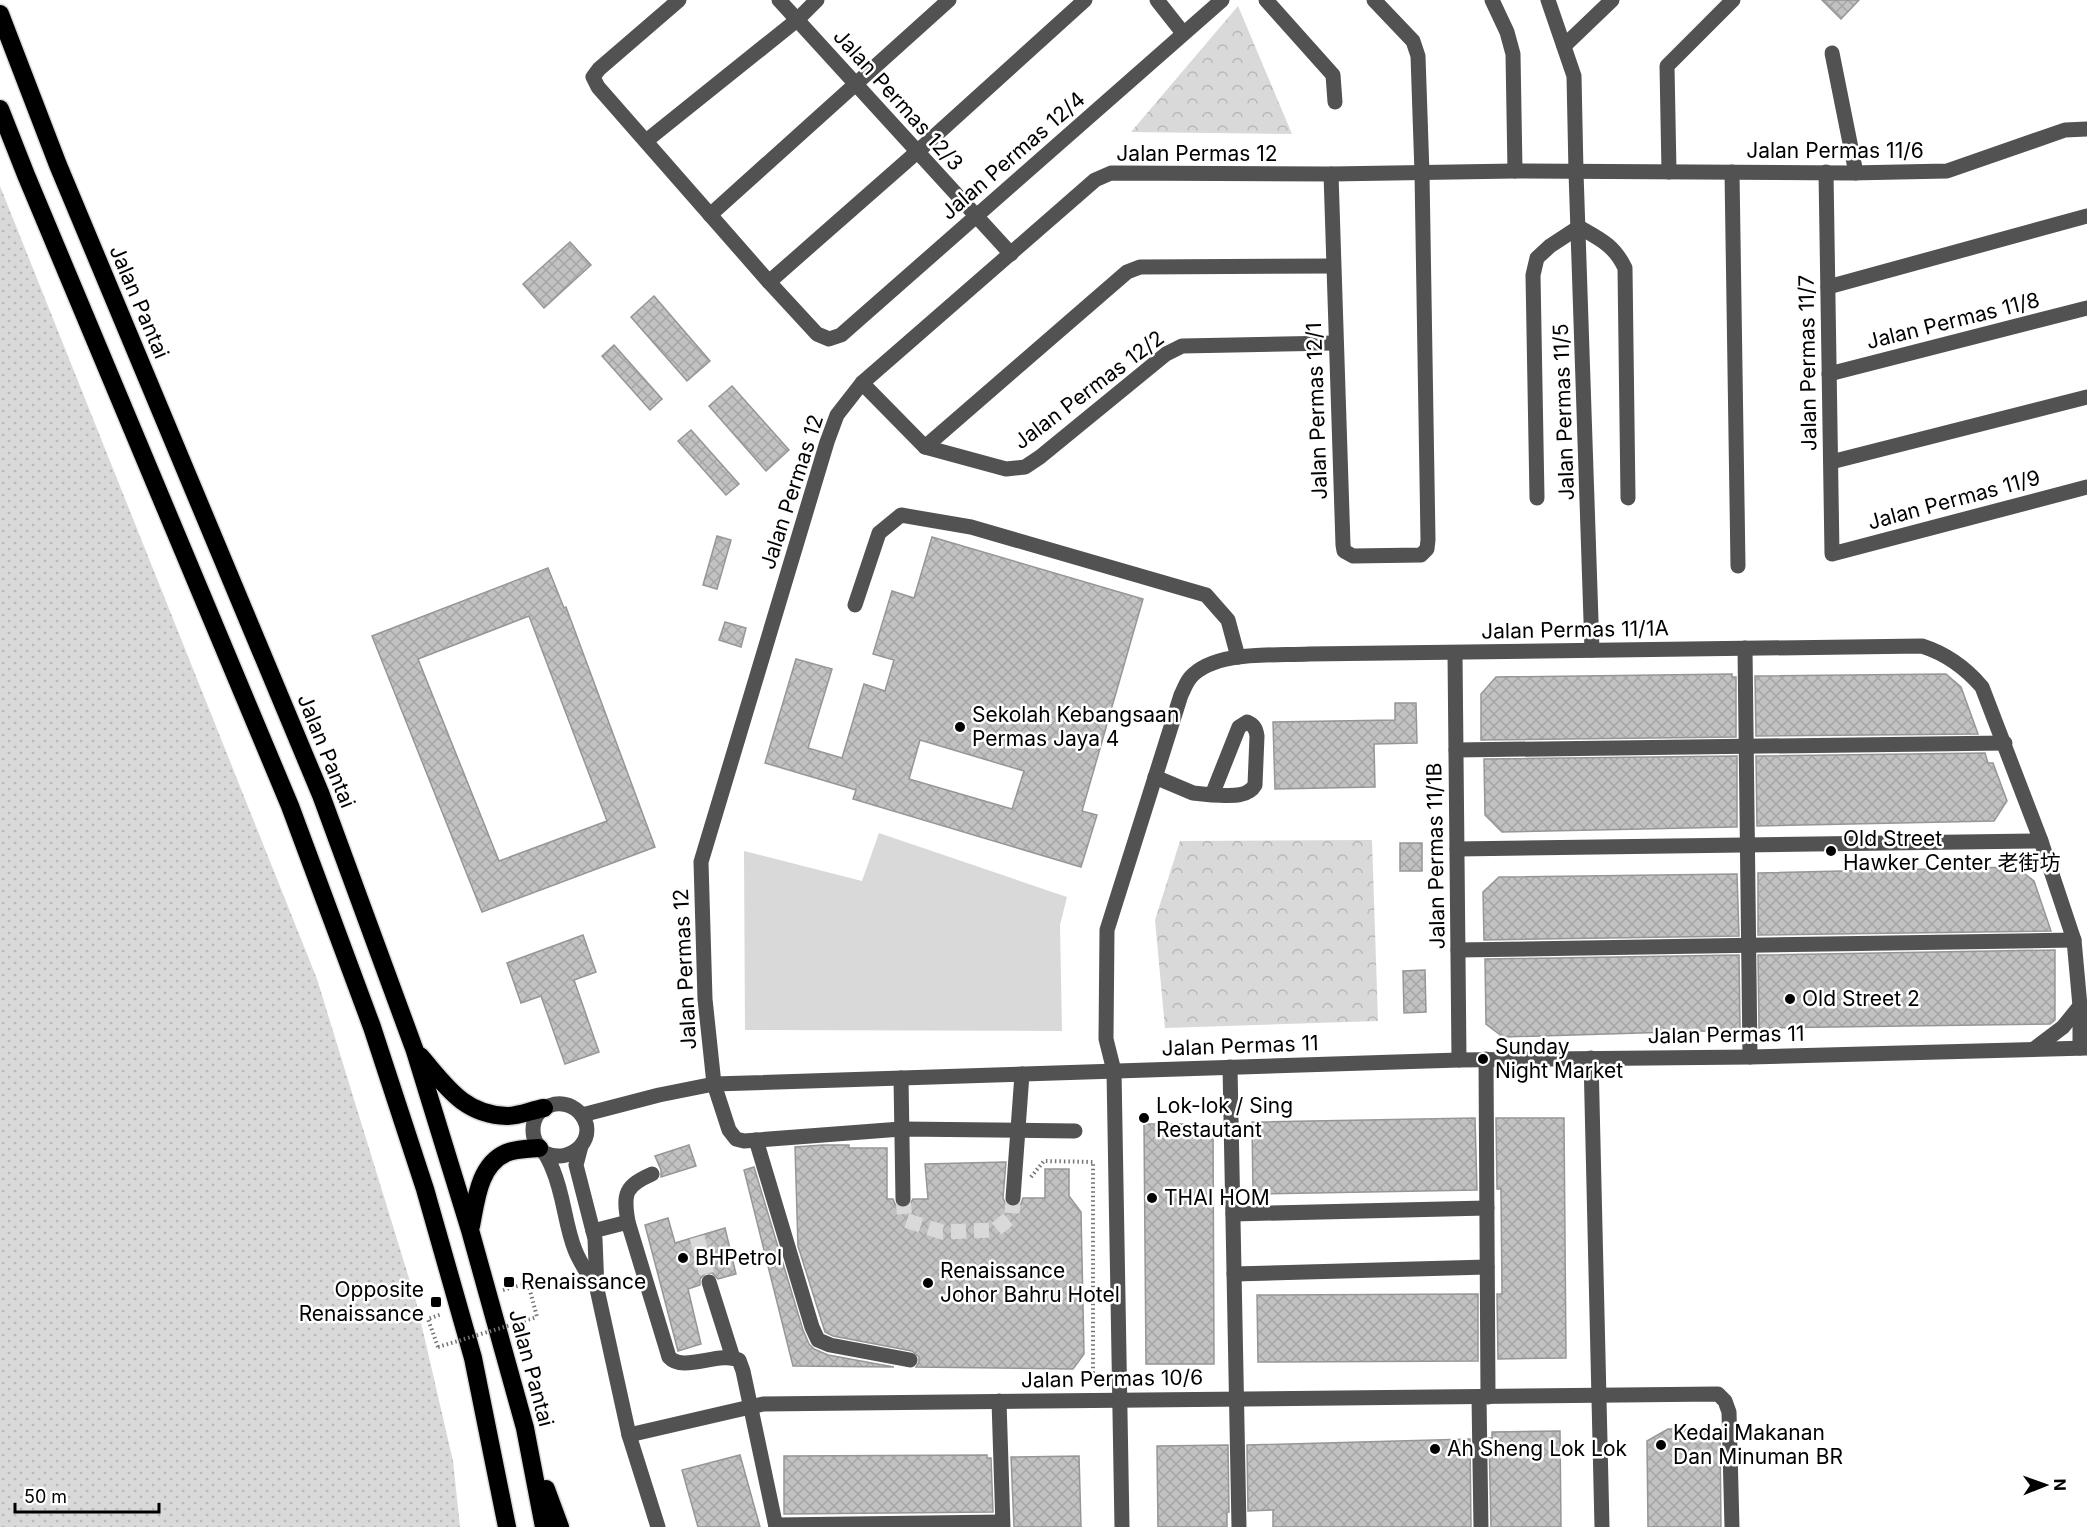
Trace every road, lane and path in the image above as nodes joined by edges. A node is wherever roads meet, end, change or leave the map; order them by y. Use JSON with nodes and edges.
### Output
{"nodes":[{"id":1,"x":679,"y":0,"type":"edge"},
{"id":2,"x":779,"y":0,"type":"edge"},
{"id":3,"x":818,"y":0,"type":"edge"},
{"id":4,"x":949,"y":0,"type":"edge"},
{"id":5,"x":1085,"y":0,"type":"edge"},
{"id":6,"x":1157,"y":0,"type":"edge"},
{"id":7,"x":1222,"y":0,"type":"edge"},
{"id":8,"x":1266,"y":0,"type":"edge"},
{"id":9,"x":1374,"y":0,"type":"edge"},
{"id":10,"x":1492,"y":0,"type":"edge"},
{"id":11,"x":1548,"y":0,"type":"edge"},
{"id":12,"x":1612,"y":0,"type":"edge"},
{"id":13,"x":1733,"y":0,"type":"edge"},
{"id":14,"x":0,"y":14,"type":"edge"},
{"id":15,"x":797,"y":20,"type":"junction"},
{"id":16,"x":1183,"y":33,"type":"junction"},
{"id":17,"x":1564,"y":46,"type":"junction"},
{"id":18,"x":1832,"y":53,"type":"dead end"},
{"id":19,"x":856,"y":83,"type":"junction"},
{"id":20,"x":1335,"y":102,"type":"dead end"},
{"id":21,"x":0,"y":109,"type":"edge"},
{"id":22,"x":2087,"y":129,"type":"edge"},
{"id":23,"x":646,"y":141,"type":"junction"},
{"id":24,"x":917,"y":152,"type":"junction"},
{"id":25,"x":1515,"y":171,"type":"junction"},
{"id":26,"x":1576,"y":172,"type":"junction"},
{"id":27,"x":1668,"y":172,"type":"junction"},
{"id":28,"x":1732,"y":172,"type":"junction"},
{"id":29,"x":1826,"y":172,"type":"junction"},
{"id":30,"x":1856,"y":172,"type":"junction"},
{"id":31,"x":1422,"y":173,"type":"junction"},
{"id":32,"x":1331,"y":174,"type":"junction"},
{"id":33,"x":710,"y":215,"type":"junction"},
{"id":34,"x":2087,"y":216,"type":"edge"},
{"id":35,"x":975,"y":217,"type":"junction"},
{"id":36,"x":1579,"y":226,"type":"junction"},
{"id":37,"x":1011,"y":254,"type":"junction"},
{"id":38,"x":1333,"y":266,"type":"junction"},
{"id":39,"x":769,"y":282,"type":"junction"},
{"id":40,"x":1828,"y":287,"type":"junction"},
{"id":41,"x":2087,"y":308,"type":"edge"},
{"id":42,"x":1335,"y":343,"type":"junction"},
{"id":43,"x":1829,"y":374,"type":"junction"},
{"id":44,"x":862,"y":383,"type":"junction"},
{"id":45,"x":2087,"y":397,"type":"edge"},
{"id":46,"x":925,"y":447,"type":"junction"},
{"id":47,"x":1831,"y":462,"type":"junction"},
{"id":48,"x":2087,"y":487,"type":"edge"},
{"id":49,"x":1537,"y":498,"type":"dead end"},
{"id":50,"x":1628,"y":498,"type":"dead end"},
{"id":51,"x":1832,"y":554,"type":"joint"},
{"id":52,"x":1738,"y":566,"type":"dead end"},
{"id":53,"x":855,"y":605,"type":"dead end"},
{"id":54,"x":1745,"y":648,"type":"junction"},
{"id":55,"x":1592,"y":650,"type":"junction"},
{"id":56,"x":1455,"y":653,"type":"junction"},
{"id":57,"x":1238,"y":657,"type":"junction"},
{"id":58,"x":2005,"y":743,"type":"junction"},
{"id":59,"x":1746,"y":747,"type":"junction"},
{"id":60,"x":1456,"y":750,"type":"junction"},
{"id":61,"x":1155,"y":777,"type":"junction"},
{"id":62,"x":1212,"y":795,"type":"junction"},
{"id":63,"x":2041,"y":841,"type":"junction"},
{"id":64,"x":1747,"y":845,"type":"junction"},
{"id":65,"x":1457,"y":849,"type":"junction"},
{"id":66,"x":2074,"y":940,"type":"junction"},
{"id":67,"x":1748,"y":946,"type":"junction"},
{"id":68,"x":1458,"y":950,"type":"junction"},
{"id":69,"x":2083,"y":1012,"type":"edge"},
{"id":70,"x":2084,"y":1048,"type":"edge"},
{"id":71,"x":2034,"y":1050,"type":"junction"},
{"id":72,"x":415,"y":1051,"type":"junction"},
{"id":73,"x":1750,"y":1057,"type":"junction"},
{"id":74,"x":1591,"y":1058,"type":"junction"},
{"id":75,"x":1486,"y":1059,"type":"junction"},
{"id":76,"x":1459,"y":1060,"type":"junction"},
{"id":77,"x":1230,"y":1067,"type":"junction"},
{"id":78,"x":1114,"y":1071,"type":"junction"},
{"id":79,"x":1022,"y":1074,"type":"junction"},
{"id":80,"x":900,"y":1078,"type":"junction"},
{"id":81,"x":714,"y":1084,"type":"junction"},
{"id":82,"x":544,"y":1108,"type":"junction"},
{"id":83,"x":582,"y":1115,"type":"junction"},
{"id":84,"x":901,"y":1129,"type":"junction"},
{"id":85,"x":1018,"y":1131,"type":"junction"},
{"id":86,"x":1075,"y":1131,"type":"dead end"},
{"id":87,"x":756,"y":1140,"type":"junction"},
{"id":88,"x":581,"y":1146,"type":"junction"},
{"id":89,"x":542,"y":1150,"type":"junction"},
{"id":90,"x":652,"y":1174,"type":"dead end"},
{"id":91,"x":1013,"y":1198,"type":"joint"},
{"id":92,"x":903,"y":1199,"type":"tunnel mouth"},
{"id":93,"x":1487,"y":1208,"type":"junction"},
{"id":94,"x":1233,"y":1214,"type":"junction"},
{"id":95,"x":628,"y":1222,"type":"junction"},
{"id":96,"x":470,"y":1230,"type":"junction"},
{"id":97,"x":593,"y":1232,"type":"junction"},
{"id":98,"x":1487,"y":1267,"type":"junction"},
{"id":99,"x":1234,"y":1274,"type":"junction"},
{"id":100,"x":709,"y":1282,"type":"tunnel mouth"},
{"id":101,"x":597,"y":1289,"type":"junction"},
{"id":102,"x":488,"y":1294,"type":"junction"},
{"id":103,"x":459,"y":1309,"type":"junction"},
{"id":104,"x":733,"y":1358,"type":"junction"},
{"id":105,"x":910,"y":1360,"type":"dead end"},
{"id":106,"x":1599,"y":1396,"type":"junction"},
{"id":107,"x":1483,"y":1397,"type":"junction"},
{"id":108,"x":1120,"y":1399,"type":"junction"},
{"id":109,"x":1236,"y":1399,"type":"junction"},
{"id":110,"x":1093,"y":1400,"type":"junction"},
{"id":111,"x":999,"y":1401,"type":"junction"},
{"id":112,"x":482,"y":1403,"type":"junction"},
{"id":113,"x":750,"y":1407,"type":"junction"},
{"id":114,"x":525,"y":1428,"type":"junction"},
{"id":115,"x":629,"y":1435,"type":"junction"},
{"id":116,"x":1003,"y":1524,"type":"edge"},
{"id":117,"x":776,"y":1526,"type":"edge"},
{"id":118,"x":499,"y":1527,"type":"edge"},
{"id":119,"x":507,"y":1527,"type":"edge"},
{"id":120,"x":544,"y":1527,"type":"edge"},
{"id":121,"x":560,"y":1527,"type":"edge"},
{"id":122,"x":658,"y":1527,"type":"edge"},
{"id":123,"x":1122,"y":1527,"type":"edge"},
{"id":124,"x":1239,"y":1527,"type":"edge"},
{"id":125,"x":1480,"y":1527,"type":"edge"},
{"id":126,"x":1602,"y":1527,"type":"edge"},
{"id":127,"x":1732,"y":1527,"type":"edge"}],
"edges":[{"from":1,"to":23,"type":"street"},
{"from":2,"to":15,"type":"street","name":"Jalan Permas 12/3"},
{"from":3,"to":15,"type":"street"},
{"from":4,"to":19,"type":"street"},
{"from":5,"to":24,"type":"street"},
{"from":6,"to":16,"type":"street"},
{"from":7,"to":16,"type":"street","name":"Jalan Permas 12/4"},
{"from":8,"to":20,"type":"street"},
{"from":9,"to":31,"type":"street"},
{"from":10,"to":25,"type":"street"},
{"from":11,"to":17,"type":"street","name":"Jalan Permas 11/5"},
{"from":12,"to":17,"type":"street"},
{"from":13,"to":27,"type":"street"},
{"from":14,"to":72,"type":"highway","name":"Jalan Pantai"},
{"from":15,"to":19,"type":"street","name":"Jalan Permas 12/3"},
{"from":15,"to":23,"type":"street"},
{"from":16,"to":35,"type":"street","name":"Jalan Permas 12/4"},
{"from":17,"to":26,"type":"street","name":"Jalan Permas 11/5"},
{"from":18,"to":30,"type":"street"},
{"from":19,"to":24,"type":"street","name":"Jalan Permas 12/3"},
{"from":19,"to":33,"type":"street"},
{"from":21,"to":103,"type":"highway"},
{"from":22,"to":30,"type":"street","name":"Jalan Permas 11/6"},
{"from":23,"to":33,"type":"street"},
{"from":24,"to":35,"type":"street","name":"Jalan Permas 12/3"},
{"from":24,"to":39,"type":"street"},
{"from":25,"to":26,"type":"street","name":"Jalan Permas 12"},
{"from":25,"to":31,"type":"street","name":"Jalan Permas 12"},
{"from":26,"to":27,"type":"street","name":"Jalan Permas 11/6"},
{"from":26,"to":36,"type":"street","name":"Jalan Permas 11/5"},
{"from":27,"to":28,"type":"street","name":"Jalan Permas 11/6"},
{"from":28,"to":29,"type":"street","name":"Jalan Permas 11/6"},
{"from":28,"to":52,"type":"street"},
{"from":29,"to":30,"type":"street","name":"Jalan Permas 11/6"},
{"from":29,"to":40,"type":"street","name":"Jalan Permas 11/7"},
{"from":31,"to":32,"type":"street","name":"Jalan Permas 12"},
{"from":31,"to":42,"type":"street","name":"Jalan Permas 12/1"},
{"from":32,"to":37,"type":"street","name":"Jalan Permas 12"},
{"from":32,"to":38,"type":"street","name":"Jalan Permas 12/1"},
{"from":33,"to":39,"type":"street"},
{"from":34,"to":40,"type":"street"},
{"from":35,"to":37,"type":"street","name":"Jalan Permas 12/3"},
{"from":35,"to":39,"type":"street","name":"Jalan Permas 12/4"},
{"from":36,"to":49,"type":"street"},
{"from":36,"to":50,"type":"street"},
{"from":36,"to":55,"type":"street","name":"Jalan Permas 11/5"},
{"from":37,"to":44,"type":"street","name":"Jalan Permas 12"},
{"from":38,"to":42,"type":"street","name":"Jalan Permas 12/1"},
{"from":38,"to":46,"type":"street"},
{"from":40,"to":43,"type":"street","name":"Jalan Permas 11/7"},
{"from":41,"to":43,"type":"street","name":"Jalan Permas 11/8"},
{"from":42,"to":46,"type":"street","name":"Jalan Permas 12/2"},
{"from":43,"to":47,"type":"street","name":"Jalan Permas 11/7"},
{"from":44,"to":46,"type":"street"},
{"from":44,"to":81,"type":"street","name":"Jalan Permas 12"},
{"from":45,"to":47,"type":"street"},
{"from":47,"to":51,"type":"street","name":"Jalan Permas 11/7"},
{"from":48,"to":51,"type":"street","name":"Jalan Permas 11/9"},
{"from":53,"to":57,"type":"street"},
{"from":54,"to":55,"type":"street","name":"Jalan Permas 11/1A"},
{"from":54,"to":58,"type":"street","name":"Jalan Permas 11/1A"},
{"from":54,"to":59,"type":"street"},
{"from":55,"to":56,"type":"street","name":"Jalan Permas 11/1A"},
{"from":56,"to":57,"type":"street","name":"Jalan Permas 11/1A"},
{"from":56,"to":60,"type":"street","name":"Jalan Permas 11/1B"},
{"from":57,"to":61,"type":"street","name":"Jalan Permas 11/1A"},
{"from":58,"to":59,"type":"street"},
{"from":58,"to":63,"type":"street","name":"Jalan Permas 11/1A"},
{"from":59,"to":60,"type":"street"},
{"from":59,"to":64,"type":"street"},
{"from":60,"to":65,"type":"street","name":"Jalan Permas 11/1B"},
{"from":61,"to":62,"type":"street"},
{"from":61,"to":78,"type":"street","name":"Jalan Permas 11/1A"},
{"from":62,"to":62,"type":"street"},
{"from":63,"to":64,"type":"street"},
{"from":63,"to":66,"type":"street","name":"Jalan Permas 11/1A"},
{"from":64,"to":65,"type":"street"},
{"from":64,"to":67,"type":"street"},
{"from":65,"to":68,"type":"street","name":"Jalan Permas 11/1B"},
{"from":66,"to":67,"type":"street"},
{"from":66,"to":69,"type":"street","name":"Jalan Permas 11/1A"},
{"from":67,"to":68,"type":"street"},
{"from":67,"to":73,"type":"street"},
{"from":68,"to":76,"type":"street","name":"Jalan Permas 11/1B"},
{"from":69,"to":70,"type":"street","name":"Jalan Permas 11/1A"},
{"from":69,"to":71,"type":"street"},
{"from":70,"to":71,"type":"street","name":"Jalan Permas 11"},
{"from":71,"to":73,"type":"street","name":"Jalan Permas 11"},
{"from":72,"to":82,"type":"highway"},
{"from":72,"to":96,"type":"highway","name":"Jalan Pantai"},
{"from":73,"to":74,"type":"street","name":"Jalan Permas 11"},
{"from":74,"to":75,"type":"street","name":"Jalan Permas 11"},
{"from":74,"to":106,"type":"street"},
{"from":75,"to":76,"type":"street","name":"Jalan Permas 11"},
{"from":75,"to":93,"type":"street"},
{"from":76,"to":77,"type":"street","name":"Jalan Permas 11"},
{"from":77,"to":78,"type":"street","name":"Jalan Permas 11"},
{"from":77,"to":94,"type":"street"},
{"from":78,"to":79,"type":"street","name":"Jalan Permas 11"},
{"from":78,"to":108,"type":"street","name":"Jalan Permas 11/1A"},
{"from":79,"to":80,"type":"street","name":"Jalan Permas 11"},
{"from":79,"to":85,"type":"street"},
{"from":80,"to":81,"type":"street","name":"Jalan Permas 11"},
{"from":80,"to":84,"type":"street"},
{"from":81,"to":83,"type":"street"},
{"from":81,"to":87,"type":"street","name":"Jalan Permas 12"},
{"from":82,"to":83,"type":"street"},
{"from":82,"to":89,"type":"street"},
{"from":83,"to":88,"type":"street"},
{"from":84,"to":85,"type":"street"},
{"from":84,"to":87,"type":"street"},
{"from":84,"to":92,"type":"street"},
{"from":85,"to":86,"type":"street"},
{"from":85,"to":91,"type":"street"},
{"from":87,"to":105,"type":"street"},
{"from":88,"to":89,"type":"street"},
{"from":88,"to":97,"type":"street"},
{"from":89,"to":96,"type":"highway"},
{"from":89,"to":101,"type":"street"},
{"from":90,"to":95,"type":"street"},
{"from":91,"to":110,"type":"path"},
{"from":93,"to":94,"type":"street"},
{"from":93,"to":98,"type":"street"},
{"from":94,"to":99,"type":"street"},
{"from":95,"to":97,"type":"street"},
{"from":95,"to":104,"type":"street"},
{"from":96,"to":102,"type":"highway","name":"Jalan Pantai"},
{"from":97,"to":101,"type":"street"},
{"from":98,"to":99,"type":"street"},
{"from":98,"to":107,"type":"street"},
{"from":99,"to":109,"type":"street"},
{"from":100,"to":104,"type":"street"},
{"from":101,"to":115,"type":"street"},
{"from":102,"to":103,"type":"path","bridge":true},
{"from":102,"to":114,"type":"highway","name":"Jalan Pantai"},
{"from":103,"to":112,"type":"highway"},
{"from":104,"to":113,"type":"street"},
{"from":106,"to":107,"type":"street","name":"Jalan Permas 10/6"},
{"from":106,"to":126,"type":"street"},
{"from":106,"to":127,"type":"street","name":"Jalan Permas 10/6"},
{"from":107,"to":109,"type":"street","name":"Jalan Permas 10/6"},
{"from":107,"to":125,"type":"street"},
{"from":108,"to":109,"type":"street","name":"Jalan Permas 10/6"},
{"from":108,"to":110,"type":"street","name":"Jalan Permas 10/6"},
{"from":108,"to":123,"type":"street","name":"Jalan Permas 11/1A"},
{"from":109,"to":124,"type":"street"},
{"from":110,"to":111,"type":"street","name":"Jalan Permas 10/6"},
{"from":111,"to":113,"type":"street","name":"Jalan Permas 10/6"},
{"from":111,"to":116,"type":"street"},
{"from":112,"to":118,"type":"highway"},
{"from":112,"to":119,"type":"highway"},
{"from":113,"to":115,"type":"street","name":"Jalan Permas 10/6"},
{"from":113,"to":117,"type":"street"},
{"from":114,"to":120,"type":"highway","name":"Jalan Pantai"},
{"from":114,"to":121,"type":"highway"},
{"from":115,"to":122,"type":"street"},
{"from":116,"to":117,"type":"street"}]}
